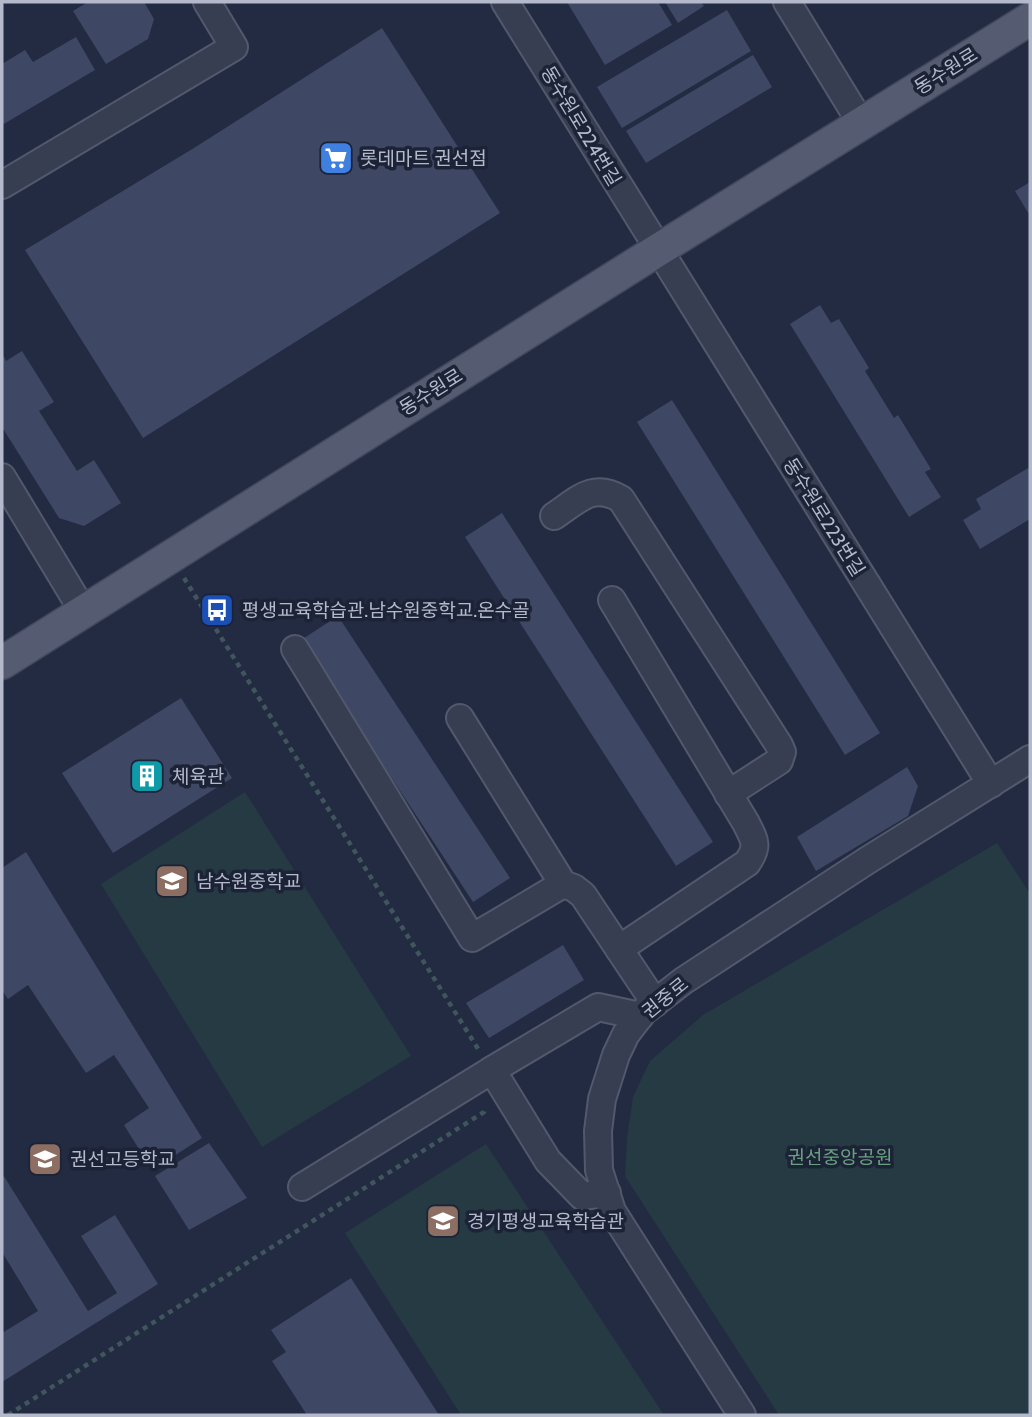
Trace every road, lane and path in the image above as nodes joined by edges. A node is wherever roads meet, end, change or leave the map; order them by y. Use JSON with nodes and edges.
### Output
{"nodes":[{"id":1,"x":207,"y":2,"type":"edge"},
{"id":2,"x":505,"y":2,"type":"edge"},
{"id":3,"x":787,"y":2,"type":"edge"},
{"id":4,"x":1030,"y":19,"type":"edge"},
{"id":5,"x":862,"y":123,"type":"junction"},
{"id":6,"x":2,"y":185,"type":"edge"},
{"id":7,"x":657,"y":250,"type":"junction"},
{"id":8,"x":2,"y":477,"type":"edge"},
{"id":9,"x":554,"y":516,"type":"dead end"},
{"id":10,"x":171,"y":556,"type":"junction"},
{"id":11,"x":612,"y":600,"type":"dead end"},
{"id":12,"x":83,"y":611,"type":"junction"},
{"id":13,"x":295,"y":649,"type":"dead end"},
{"id":14,"x":2,"y":663,"type":"edge"},
{"id":15,"x":460,"y":718,"type":"dead end"},
{"id":16,"x":1030,"y":759,"type":"edge"},
{"id":17,"x":991,"y":784,"type":"junction"},
{"id":18,"x":728,"y":794,"type":"junction"},
{"id":19,"x":563,"y":884,"type":"junction"},
{"id":20,"x":619,"y":950,"type":"junction"},
{"id":21,"x":647,"y":1010,"type":"junction"},
{"id":22,"x":492,"y":1070,"type":"junction"},
{"id":23,"x":302,"y":1187,"type":"dead end"},
{"id":24,"x":607,"y":1193,"type":"junction"},
{"id":25,"x":8,"y":1415,"type":"edge"},
{"id":26,"x":743,"y":1415,"type":"edge"}],
"edges":[{"from":1,"to":6,"type":"street"},
{"from":2,"to":7,"type":"street","name":"동수원로224번길"},
{"from":3,"to":5,"type":"street"},
{"from":4,"to":5,"type":"main road","name":"동수원로"},
{"from":5,"to":7,"type":"main road","name":"동수원로"},
{"from":7,"to":10,"type":"main road","name":"동수원로"},
{"from":7,"to":17,"type":"street","name":"동수원로223번길"},
{"from":8,"to":12,"type":"street"},
{"from":9,"to":18,"type":"street"},
{"from":10,"to":12,"type":"main road","name":"동수원로"},
{"from":10,"to":22,"type":"path"},
{"from":11,"to":18,"type":"street"},
{"from":12,"to":14,"type":"main road","name":"동수원로"},
{"from":13,"to":19,"type":"street"},
{"from":15,"to":19,"type":"street"},
{"from":16,"to":17,"type":"street","name":"권중로"},
{"from":17,"to":21,"type":"street","name":"권중로"},
{"from":18,"to":20,"type":"street"},
{"from":19,"to":20,"type":"street"},
{"from":20,"to":21,"type":"street"},
{"from":21,"to":22,"type":"street"},
{"from":21,"to":24,"type":"street","name":"권중로"},
{"from":22,"to":23,"type":"street"},
{"from":22,"to":24,"type":"street"},
{"from":22,"to":25,"type":"path"},
{"from":24,"to":26,"type":"street","name":"권중로"}]}
